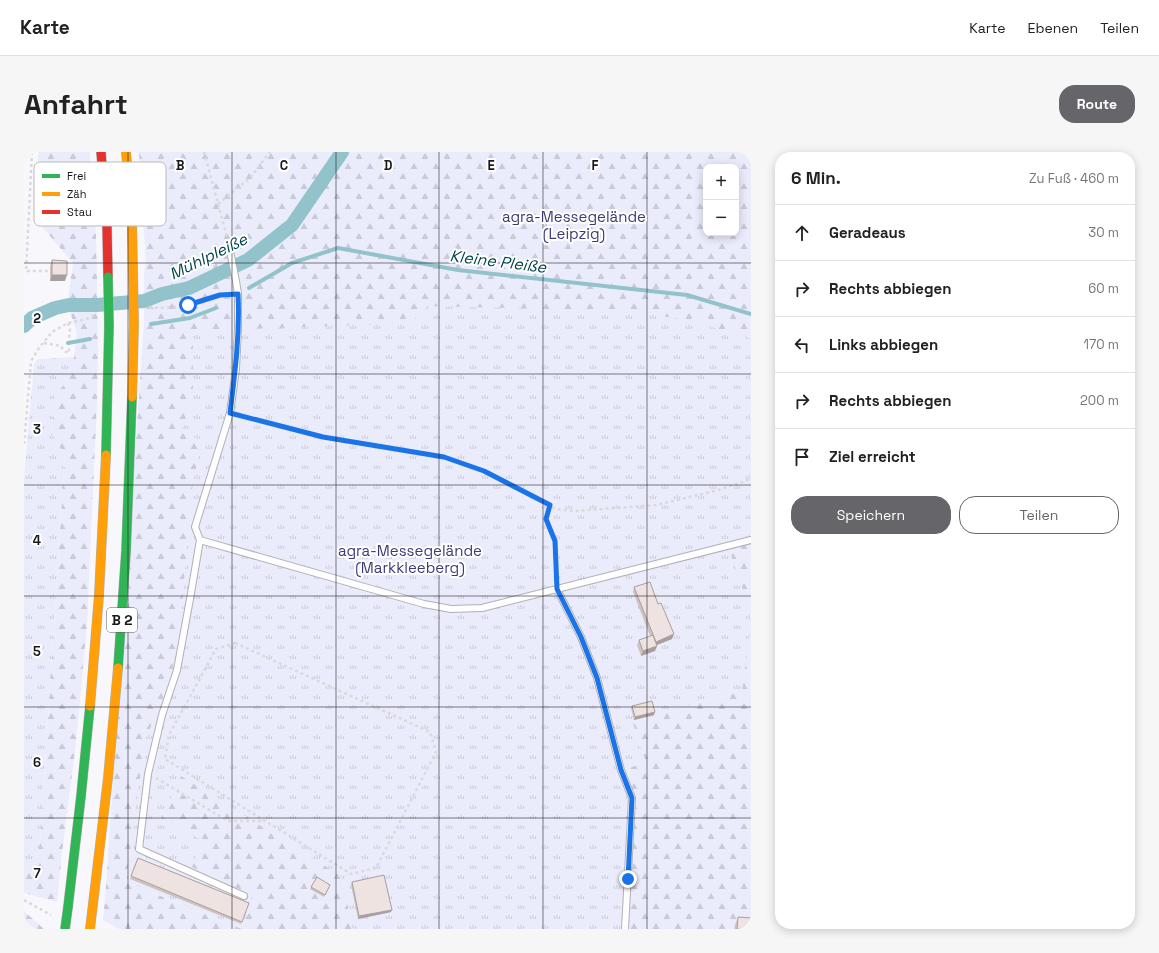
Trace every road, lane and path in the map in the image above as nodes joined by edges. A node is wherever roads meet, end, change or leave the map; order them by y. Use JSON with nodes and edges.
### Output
{"nodes":[{"id":1,"x":32,"y":152,"type":"edge"},
{"id":2,"x":102,"y":152,"type":"edge"},
{"id":3,"x":126,"y":152,"type":"edge"},
{"id":4,"x":204,"y":152,"type":"edge"},
{"id":5,"x":270,"y":152,"type":"edge"},
{"id":6,"x":103,"y":162,"type":"edge"},
{"id":7,"x":127,"y":162,"type":"edge"},
{"id":8,"x":218,"y":204,"type":"junction"},
{"id":9,"x":107,"y":226,"type":"edge"},
{"id":10,"x":132,"y":226,"type":"edge"},
{"id":11,"x":229,"y":246,"type":"joint"},
{"id":12,"x":50,"y":271,"type":"edge"},
{"id":13,"x":238,"y":294,"type":"junction"},
{"id":14,"x":147,"y":307,"type":"dead end"},
{"id":15,"x":96,"y":312,"type":"dead end"},
{"id":16,"x":68,"y":324,"type":"junction"},
{"id":17,"x":69,"y":339,"type":"dead end"},
{"id":18,"x":44,"y":343,"type":"junction"},
{"id":19,"x":69,"y":346,"type":"dead end"},
{"id":20,"x":230,"y":413,"type":"junction"},
{"id":21,"x":24,"y":444,"type":"edge"},
{"id":22,"x":751,"y":479,"type":"edge"},
{"id":23,"x":550,"y":505,"type":"junction"},
{"id":24,"x":200,"y":540,"type":"junction"},
{"id":25,"x":751,"y":540,"type":"edge"},
{"id":26,"x":557,"y":589,"type":"junction"},
{"id":27,"x":148,"y":774,"type":"junction"},
{"id":28,"x":266,"y":821,"type":"junction"},
{"id":29,"x":244,"y":896,"type":"dead end"},
{"id":30,"x":65,"y":929,"type":"edge"},
{"id":31,"x":90,"y":929,"type":"edge"},
{"id":32,"x":625,"y":929,"type":"edge"}],
"edges":[{"from":1,"to":12,"type":"path"},
{"from":2,"to":6,"type":"highway","number":"B 2","bridge":true},
{"from":3,"to":7,"type":"highway","number":"B 2","bridge":true},
{"from":4,"to":8,"type":"path"},
{"from":5,"to":8,"type":"path"},
{"from":8,"to":11,"type":"path"},
{"from":9,"to":30,"type":"highway","number":"B 2","bridge":true},
{"from":10,"to":31,"type":"highway","number":"B 2","bridge":true},
{"from":11,"to":13,"type":"lane"},
{"from":13,"to":14,"type":"path"},
{"from":13,"to":20,"type":"lane"},
{"from":15,"to":16,"type":"path"},
{"from":16,"to":17,"type":"path"},
{"from":16,"to":18,"type":"path"},
{"from":18,"to":19,"type":"path"},
{"from":18,"to":21,"type":"path"},
{"from":20,"to":23,"type":"path"},
{"from":20,"to":24,"type":"lane"},
{"from":22,"to":23,"type":"path"},
{"from":23,"to":26,"type":"path"},
{"from":24,"to":26,"type":"lane"},
{"from":24,"to":27,"type":"lane"},
{"from":25,"to":26,"type":"lane"},
{"from":26,"to":32,"type":"lane"},
{"from":27,"to":28,"type":"path"},
{"from":27,"to":29,"type":"lane"},
{"from":28,"to":28,"type":"path"}]}
